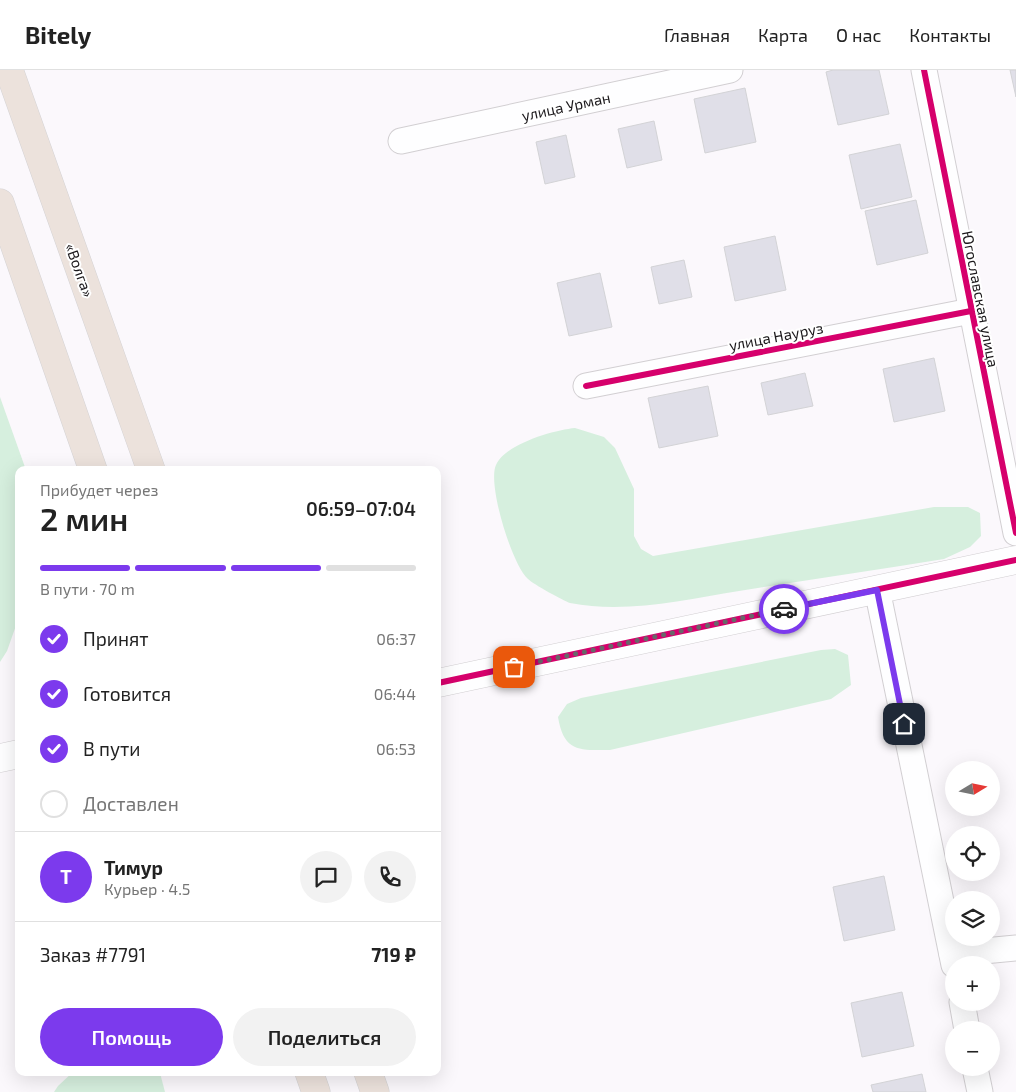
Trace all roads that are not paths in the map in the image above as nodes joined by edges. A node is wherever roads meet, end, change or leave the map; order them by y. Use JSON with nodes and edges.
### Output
{"nodes":[{"id":1,"x":10,"y":70,"type":"edge"},
{"id":2,"x":730,"y":70,"type":"edge"},
{"id":3,"x":924,"y":70,"type":"edge"},
{"id":4,"x":401,"y":141,"type":"dead end"},
{"id":5,"x":0,"y":203,"type":"edge"},
{"id":6,"x":970,"y":311,"type":"junction"},
{"id":7,"x":586,"y":386,"type":"dead end"},
{"id":8,"x":92,"y":466,"type":"edge"},
{"id":9,"x":150,"y":466,"type":"edge"},
{"id":10,"x":1016,"y":533,"type":"edge"},
{"id":11,"x":1016,"y":560,"type":"edge"},
{"id":12,"x":877,"y":590,"type":"junction"},
{"id":13,"x":441,"y":682,"type":"edge"},
{"id":14,"x":15,"y":755,"type":"edge"},
{"id":15,"x":0,"y":758,"type":"edge"},
{"id":16,"x":1016,"y":948,"type":"edge"},
{"id":17,"x":952,"y":956,"type":"edge"},
{"id":18,"x":970,"y":956,"type":"edge"},
{"id":19,"x":310,"y":1076,"type":"edge"},
{"id":20,"x":369,"y":1076,"type":"edge"},
{"id":21,"x":977,"y":1076,"type":"edge"},
{"id":22,"x":316,"y":1092,"type":"edge"},
{"id":23,"x":375,"y":1092,"type":"edge"},
{"id":24,"x":980,"y":1092,"type":"edge"}],
"edges":[{"from":1,"to":9,"type":"highway","name":"«Волга»"},
{"from":2,"to":4,"type":"street","name":"улица Урман"},
{"from":3,"to":6,"type":"street","name":"Югославская улица"},
{"from":5,"to":8,"type":"highway"},
{"from":6,"to":7,"type":"street","name":"улица Науруз"},
{"from":6,"to":10,"type":"street","name":"Югославская улица"},
{"from":11,"to":12,"type":"street"},
{"from":12,"to":13,"type":"street"},
{"from":12,"to":17,"type":"street"},
{"from":14,"to":15,"type":"street"},
{"from":16,"to":18,"type":"street"},
{"from":19,"to":22,"type":"highway"},
{"from":20,"to":23,"type":"highway"},
{"from":21,"to":24,"type":"street"}]}
